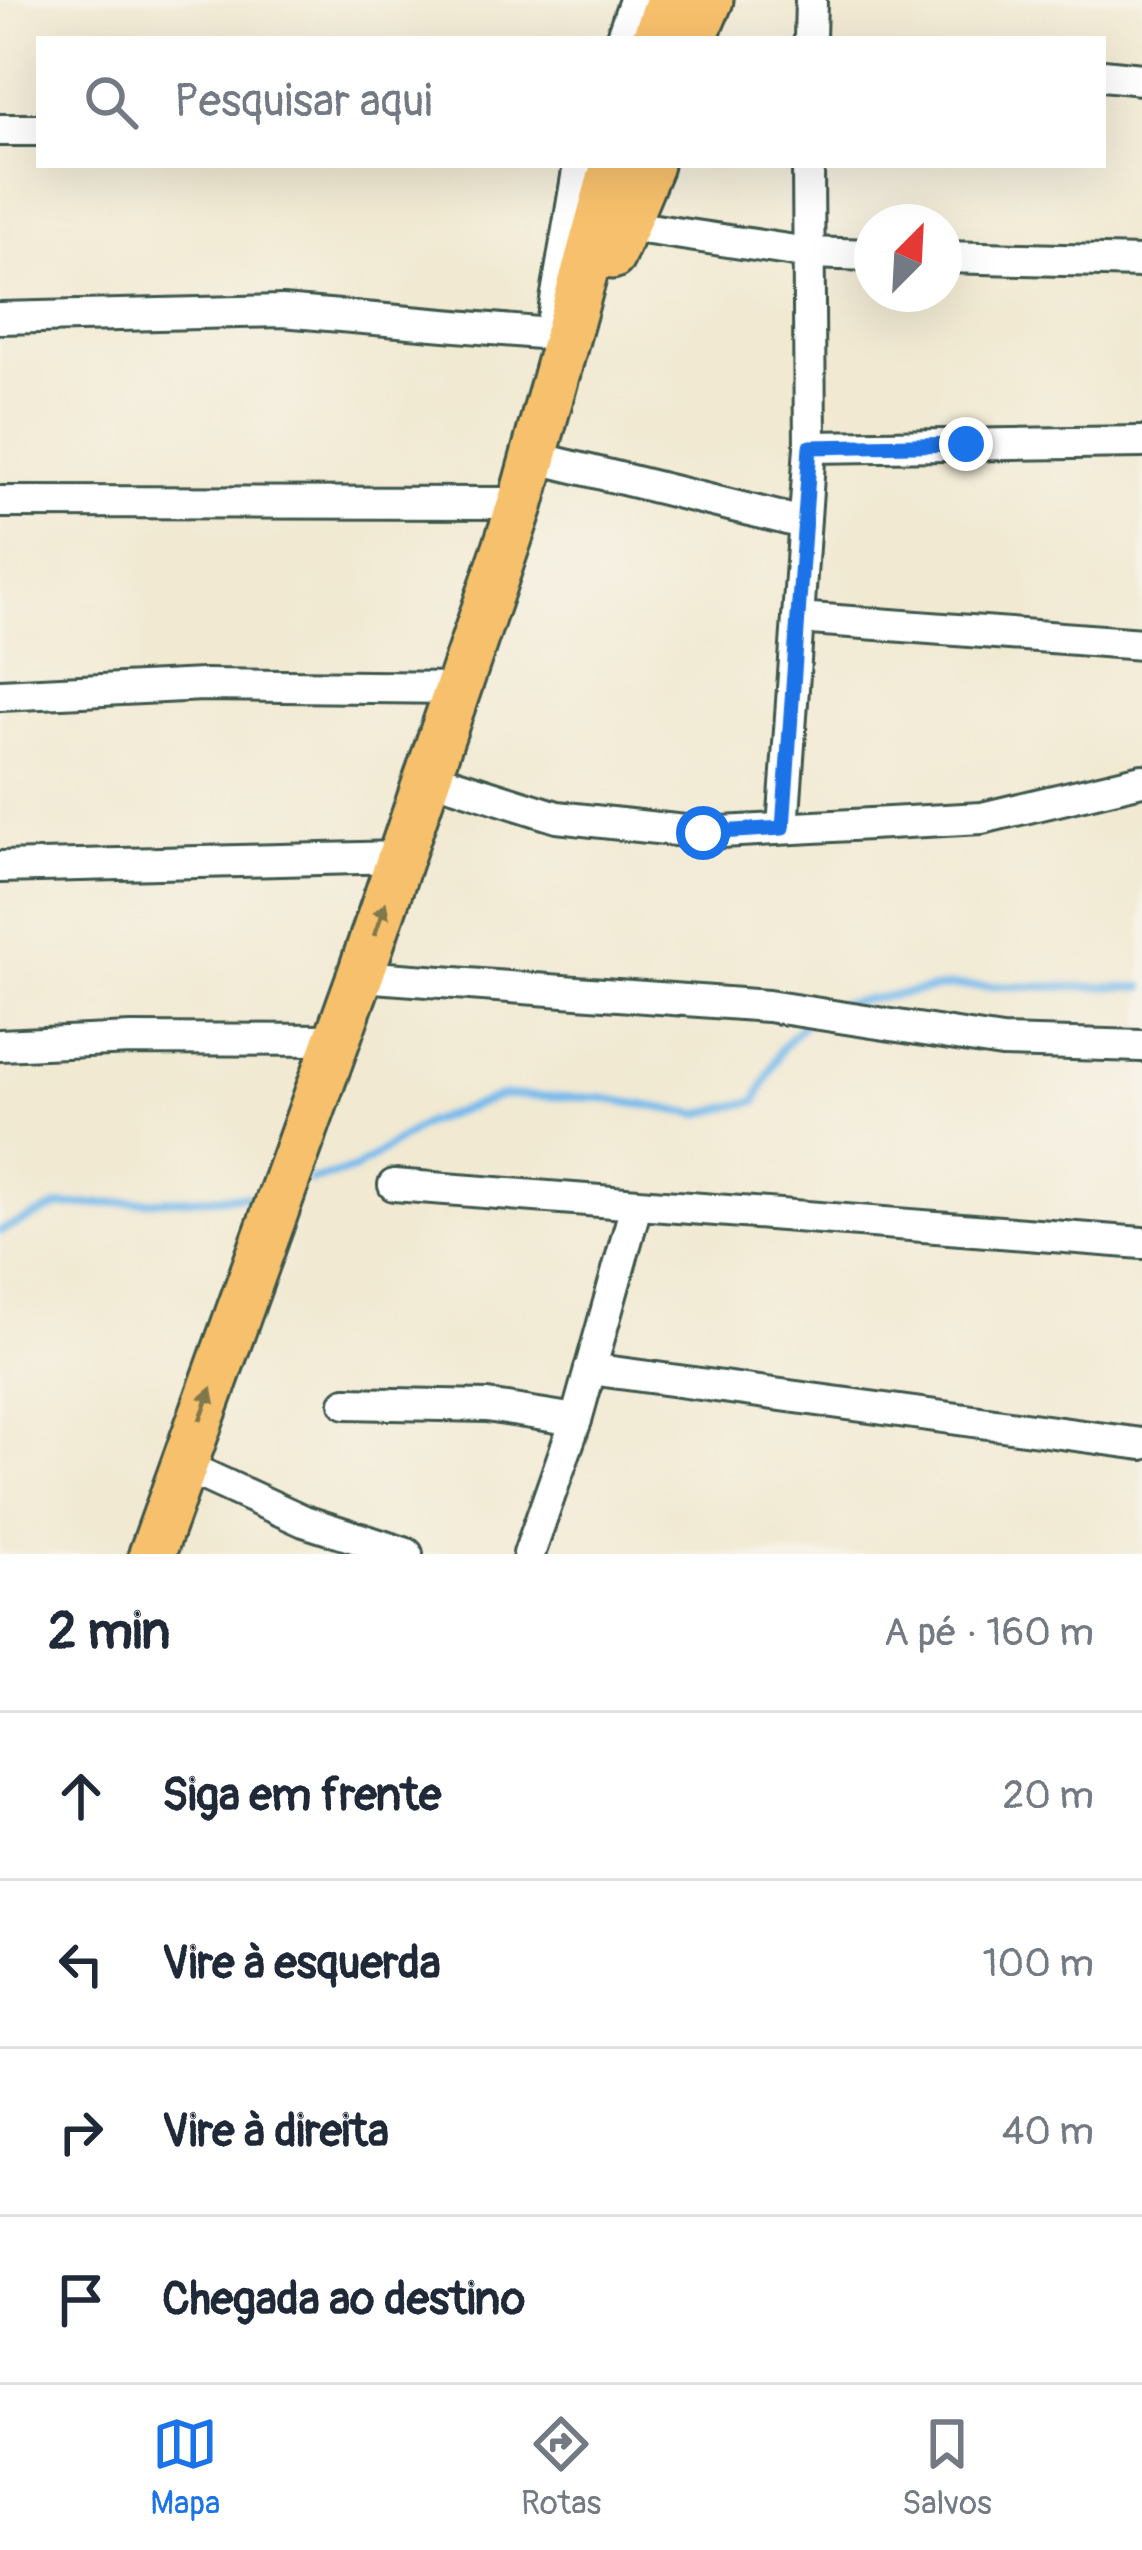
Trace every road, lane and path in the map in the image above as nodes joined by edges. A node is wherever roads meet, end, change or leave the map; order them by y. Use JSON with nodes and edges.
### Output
{"nodes":[{"id":1,"x":635,"y":0,"type":"edge"},
{"id":2,"x":670,"y":0,"type":"edge"},
{"id":3,"x":710,"y":0,"type":"edge"},
{"id":4,"x":811,"y":0,"type":"edge"},
{"id":5,"x":622,"y":36,"type":"edge"},
{"id":6,"x":656,"y":36,"type":"edge"},
{"id":7,"x":694,"y":36,"type":"edge"},
{"id":8,"x":810,"y":36,"type":"edge"},
{"id":9,"x":1106,"y":75,"type":"edge"},
{"id":10,"x":1142,"y":79,"type":"edge"},
{"id":11,"x":0,"y":130,"type":"edge"},
{"id":12,"x":36,"y":130,"type":"edge"},
{"id":13,"x":579,"y":168,"type":"edge"},
{"id":14,"x":613,"y":168,"type":"edge"},
{"id":15,"x":649,"y":168,"type":"edge"},
{"id":16,"x":808,"y":168,"type":"edge"},
{"id":17,"x":629,"y":226,"type":"junction"},
{"id":18,"x":808,"y":254,"type":"junction"},
{"id":19,"x":854,"y":255,"type":"edge"},
{"id":20,"x":962,"y":257,"type":"edge"},
{"id":21,"x":1142,"y":262,"type":"edge"},
{"id":22,"x":0,"y":318,"type":"edge"},
{"id":23,"x":559,"y":343,"type":"junction"},
{"id":24,"x":1142,"y":442,"type":"edge"},
{"id":25,"x":810,"y":447,"type":"junction"},
{"id":26,"x":533,"y":457,"type":"junction"},
{"id":27,"x":0,"y":502,"type":"edge"},
{"id":28,"x":521,"y":502,"type":"junction"},
{"id":29,"x":803,"y":523,"type":"junction"},
{"id":30,"x":798,"y":619,"type":"junction"},
{"id":31,"x":1142,"y":644,"type":"edge"},
{"id":32,"x":457,"y":688,"type":"junction"},
{"id":33,"x":0,"y":695,"type":"edge"},
{"id":34,"x":425,"y":775,"type":"junction"},
{"id":35,"x":1142,"y":780,"type":"edge"},
{"id":36,"x":783,"y":828,"type":"junction"},
{"id":37,"x":400,"y":857,"type":"junction"},
{"id":38,"x":0,"y":868,"type":"edge"},
{"id":39,"x":360,"y":976,"type":"junction"},
{"id":40,"x":335,"y":1040,"type":"junction"},
{"id":41,"x":0,"y":1045,"type":"edge"},
{"id":42,"x":1142,"y":1046,"type":"edge"},
{"id":43,"x":394,"y":1185,"type":"dead end"},
{"id":44,"x":636,"y":1206,"type":"junction"},
{"id":45,"x":1142,"y":1243,"type":"edge"},
{"id":46,"x":590,"y":1369,"type":"junction"},
{"id":47,"x":346,"y":1403,"type":"dead end"},
{"id":48,"x":576,"y":1420,"type":"junction"},
{"id":49,"x":1142,"y":1444,"type":"edge"},
{"id":50,"x":184,"y":1466,"type":"junction"},
{"id":51,"x":353,"y":1546,"type":"edge"},
{"id":52,"x":152,"y":1554,"type":"edge"},
{"id":53,"x":407,"y":1554,"type":"edge"},
{"id":54,"x":529,"y":1554,"type":"edge"}],
"edges":[{"from":1,"to":5,"type":"street"},
{"from":2,"to":6,"type":"highway"},
{"from":3,"to":7,"type":"highway"},
{"from":4,"to":8,"type":"street"},
{"from":9,"to":10,"type":"street"},
{"from":11,"to":12,"type":"street"},
{"from":13,"to":23,"type":"street"},
{"from":14,"to":23,"type":"highway"},
{"from":15,"to":17,"type":"highway"},
{"from":16,"to":18,"type":"street"},
{"from":17,"to":18,"type":"street"},
{"from":17,"to":23,"type":"highway"},
{"from":18,"to":19,"type":"street"},
{"from":18,"to":25,"type":"street"},
{"from":20,"to":21,"type":"street"},
{"from":22,"to":23,"type":"street"},
{"from":23,"to":26,"type":"highway"},
{"from":24,"to":25,"type":"street"},
{"from":25,"to":29,"type":"street"},
{"from":26,"to":28,"type":"highway"},
{"from":26,"to":29,"type":"street"},
{"from":27,"to":28,"type":"street"},
{"from":28,"to":32,"type":"highway"},
{"from":29,"to":30,"type":"street"},
{"from":30,"to":31,"type":"street"},
{"from":30,"to":36,"type":"street"},
{"from":32,"to":33,"type":"street"},
{"from":32,"to":34,"type":"highway"},
{"from":34,"to":36,"type":"street"},
{"from":34,"to":37,"type":"highway"},
{"from":35,"to":36,"type":"street"},
{"from":37,"to":38,"type":"street"},
{"from":39,"to":37,"type":"highway","one_way":true},
{"from":39,"to":40,"type":"highway"},
{"from":39,"to":42,"type":"street"},
{"from":40,"to":41,"type":"street"},
{"from":50,"to":40,"type":"highway","one_way":true},
{"from":43,"to":44,"type":"street"},
{"from":44,"to":45,"type":"street"},
{"from":44,"to":46,"type":"street"},
{"from":46,"to":48,"type":"street"},
{"from":46,"to":49,"type":"street"},
{"from":47,"to":48,"type":"street"},
{"from":48,"to":54,"type":"street"},
{"from":50,"to":51,"type":"street"},
{"from":50,"to":52,"type":"highway"},
{"from":51,"to":53,"type":"street"}]}
